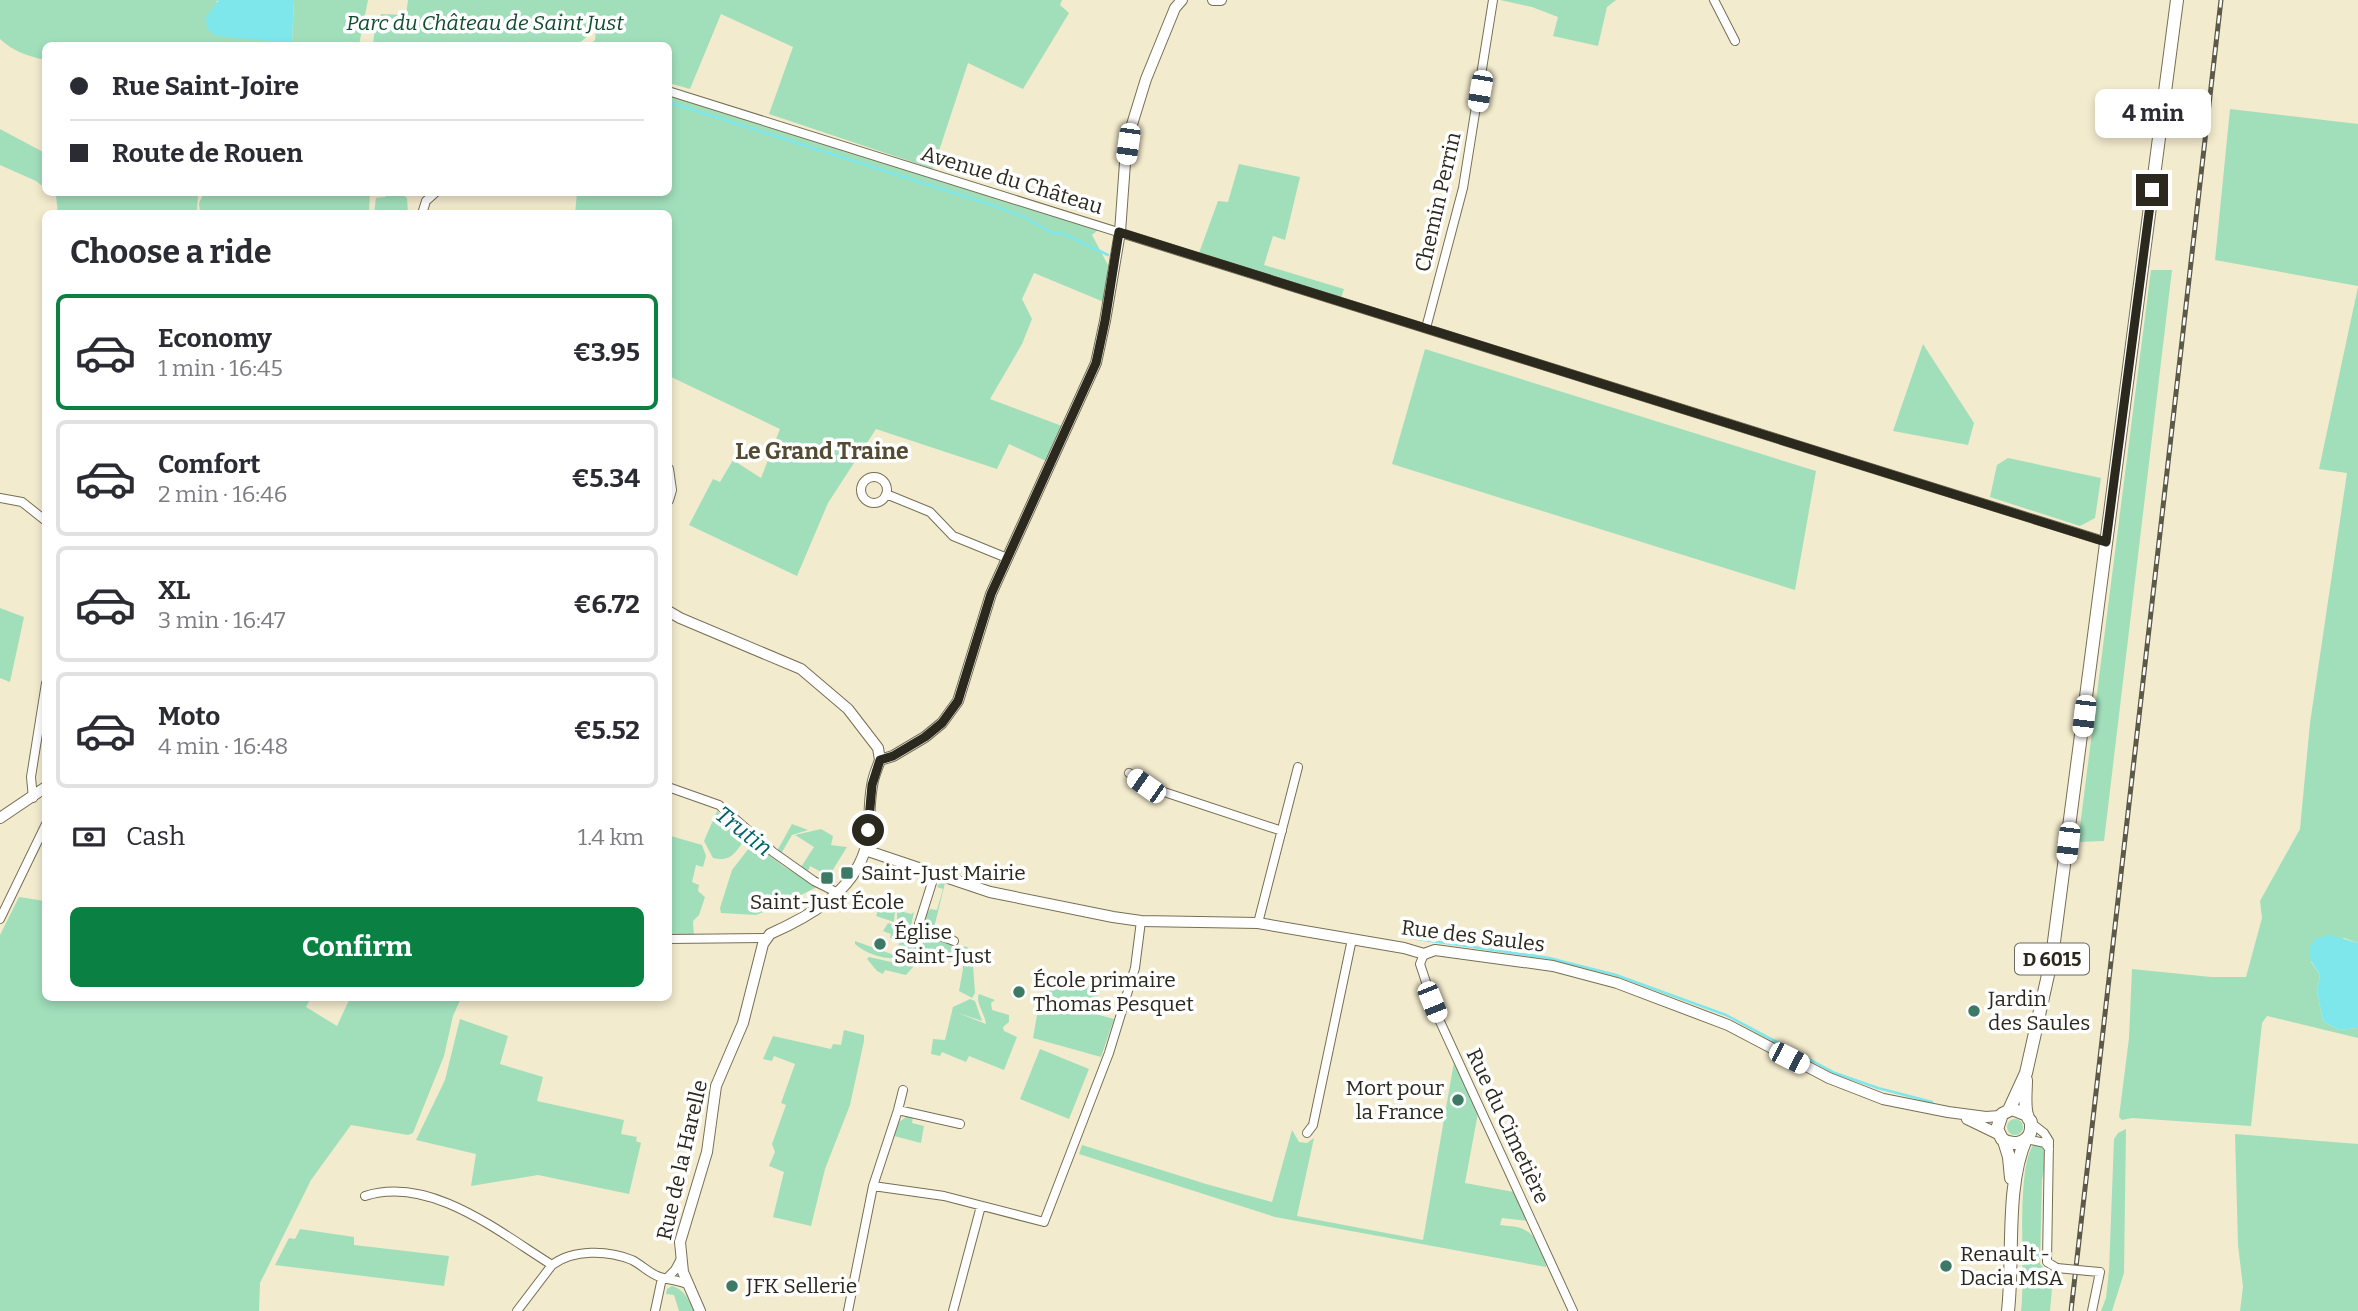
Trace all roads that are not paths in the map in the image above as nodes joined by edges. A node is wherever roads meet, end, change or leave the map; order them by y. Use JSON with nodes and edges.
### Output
{"nodes":[{"id":1,"x":1182,"y":0,"type":"edge"},
{"id":2,"x":1213,"y":0,"type":"edge"},
{"id":3,"x":1221,"y":0,"type":"edge"},
{"id":4,"x":1493,"y":0,"type":"edge"},
{"id":5,"x":1714,"y":0,"type":"edge"},
{"id":6,"x":2176,"y":0,"type":"edge"},
{"id":7,"x":1735,"y":41,"type":"dead end"},
{"id":8,"x":672,"y":92,"type":"edge"},
{"id":9,"x":1119,"y":232,"type":"junction"},
{"id":10,"x":1426,"y":328,"type":"junction"},
{"id":11,"x":886,"y":495,"type":"dead end"},
{"id":12,"x":0,"y":498,"type":"edge"},
{"id":13,"x":42,"y":517,"type":"edge"},
{"id":14,"x":2106,"y":542,"type":"junction"},
{"id":15,"x":1007,"y":558,"type":"junction"},
{"id":16,"x":672,"y":613,"type":"edge"},
{"id":17,"x":42,"y":707,"type":"edge"},
{"id":18,"x":880,"y":760,"type":"junction"},
{"id":19,"x":1298,"y":767,"type":"dead end"},
{"id":20,"x":1129,"y":774,"type":"dead end"},
{"id":21,"x":672,"y":788,"type":"edge"},
{"id":22,"x":42,"y":791,"type":"edge"},
{"id":23,"x":33,"y":798,"type":"junction"},
{"id":24,"x":0,"y":818,"type":"edge"},
{"id":25,"x":1283,"y":831,"type":"junction"},
{"id":26,"x":42,"y":832,"type":"edge"},
{"id":27,"x":865,"y":850,"type":"junction"},
{"id":28,"x":935,"y":873,"type":"junction"},
{"id":29,"x":836,"y":892,"type":"junction"},
{"id":30,"x":0,"y":919,"type":"edge"},
{"id":31,"x":1141,"y":920,"type":"junction"},
{"id":32,"x":1258,"y":923,"type":"junction"},
{"id":33,"x":766,"y":938,"type":"junction"},
{"id":34,"x":672,"y":939,"type":"edge"},
{"id":35,"x":1352,"y":939,"type":"junction"},
{"id":36,"x":954,"y":941,"type":"dead end"},
{"id":37,"x":1424,"y":954,"type":"junction"},
{"id":38,"x":2026,"y":1073,"type":"junction"},
{"id":39,"x":903,"y":1090,"type":"dead end"},
{"id":40,"x":898,"y":1110,"type":"junction"},
{"id":41,"x":1948,"y":1112,"type":"junction"},
{"id":42,"x":2004,"y":1113,"type":"junction"},
{"id":43,"x":2029,"y":1119,"type":"junction"},
{"id":44,"x":960,"y":1124,"type":"dead end"},
{"id":45,"x":1307,"y":1133,"type":"dead end"},
{"id":46,"x":2001,"y":1138,"type":"junction"},
{"id":47,"x":2026,"y":1139,"type":"junction"},
{"id":48,"x":2050,"y":1152,"type":"junction"},
{"id":49,"x":873,"y":1186,"type":"junction"},
{"id":50,"x":365,"y":1196,"type":"dead end"},
{"id":51,"x":2013,"y":1199,"type":"junction"},
{"id":52,"x":981,"y":1206,"type":"junction"},
{"id":53,"x":681,"y":1259,"type":"junction"},
{"id":54,"x":552,"y":1265,"type":"junction"},
{"id":55,"x":664,"y":1278,"type":"junction"},
{"id":56,"x":687,"y":1284,"type":"junction"},
{"id":57,"x":517,"y":1311,"type":"edge"},
{"id":58,"x":655,"y":1311,"type":"edge"},
{"id":59,"x":700,"y":1311,"type":"edge"},
{"id":60,"x":848,"y":1311,"type":"edge"},
{"id":61,"x":953,"y":1311,"type":"edge"},
{"id":62,"x":1573,"y":1311,"type":"edge"},
{"id":63,"x":2008,"y":1311,"type":"edge"},
{"id":64,"x":2092,"y":1311,"type":"edge"}],
"edges":[{"from":1,"to":9,"type":"street"},
{"from":2,"to":3,"type":"street"},
{"from":4,"to":10,"type":"street","name":"Chemin Perrin"},
{"from":5,"to":7,"type":"street"},
{"from":6,"to":14,"type":"main road","number":"D 6015"},
{"from":8,"to":9,"type":"street","name":"Avenue du Château"},
{"from":9,"to":10,"type":"street","name":"Avenue du Château"},
{"from":9,"to":15,"type":"street"},
{"from":10,"to":14,"type":"street","name":"Avenue du Château"},
{"from":11,"to":15,"type":"street"},
{"from":12,"to":13,"type":"street"},
{"from":14,"to":38,"type":"main road","number":"D 6015"},
{"from":15,"to":18,"type":"street"},
{"from":16,"to":18,"type":"street"},
{"from":17,"to":23,"type":"street"},
{"from":18,"to":27,"type":"street"},
{"from":19,"to":25,"type":"street"},
{"from":20,"to":25,"type":"street"},
{"from":21,"to":29,"type":"street"},
{"from":22,"to":23,"type":"street"},
{"from":23,"to":24,"type":"street"},
{"from":25,"to":32,"type":"street"},
{"from":26,"to":30,"type":"street"},
{"from":27,"to":28,"type":"street","name":"Rue des Saules"},
{"from":27,"to":29,"type":"street"},
{"from":28,"to":31,"type":"street","name":"Rue des Saules"},
{"from":28,"to":36,"type":"street"},
{"from":29,"to":33,"type":"street"},
{"from":31,"to":32,"type":"street","name":"Rue des Saules"},
{"from":31,"to":52,"type":"street"},
{"from":32,"to":35,"type":"street","name":"Rue des Saules"},
{"from":33,"to":34,"type":"street"},
{"from":33,"to":53,"type":"street","name":"Rue de la Harelle"},
{"from":35,"to":37,"type":"street","name":"Rue des Saules"},
{"from":35,"to":45,"type":"street"},
{"from":37,"to":41,"type":"street","name":"Rue des Saules"},
{"from":37,"to":62,"type":"street","name":"Rue du Cimetière"},
{"from":38,"to":42,"type":"main road","number":"D 6015"},
{"from":38,"to":43,"type":"main road","number":"D 6015"},
{"from":39,"to":40,"type":"street"},
{"from":40,"to":44,"type":"street"},
{"from":40,"to":49,"type":"street"},
{"from":41,"to":42,"type":"street","name":"Rue des Saules"},
{"from":41,"to":46,"type":"street","name":"Rue des Saules"},
{"from":42,"to":43,"type":"main road"},
{"from":42,"to":46,"type":"main road"},
{"from":43,"to":47,"type":"main road"},
{"from":43,"to":48,"type":"street"},
{"from":46,"to":47,"type":"main road"},
{"from":46,"to":51,"type":"main road"},
{"from":47,"to":48,"type":"street"},
{"from":47,"to":51,"type":"main road"},
{"from":48,"to":64,"type":"street","bridge":true},
{"from":49,"to":52,"type":"street"},
{"from":49,"to":60,"type":"street"},
{"from":50,"to":54,"type":"street"},
{"from":51,"to":63,"type":"main road"},
{"from":52,"to":61,"type":"street"},
{"from":53,"to":55,"type":"street"},
{"from":53,"to":56,"type":"street","name":"Rue de la Harelle"},
{"from":54,"to":55,"type":"street"},
{"from":54,"to":57,"type":"street"},
{"from":55,"to":56,"type":"street"},
{"from":55,"to":58,"type":"street"},
{"from":56,"to":59,"type":"street","name":"Rue de la Harelle"}]}
